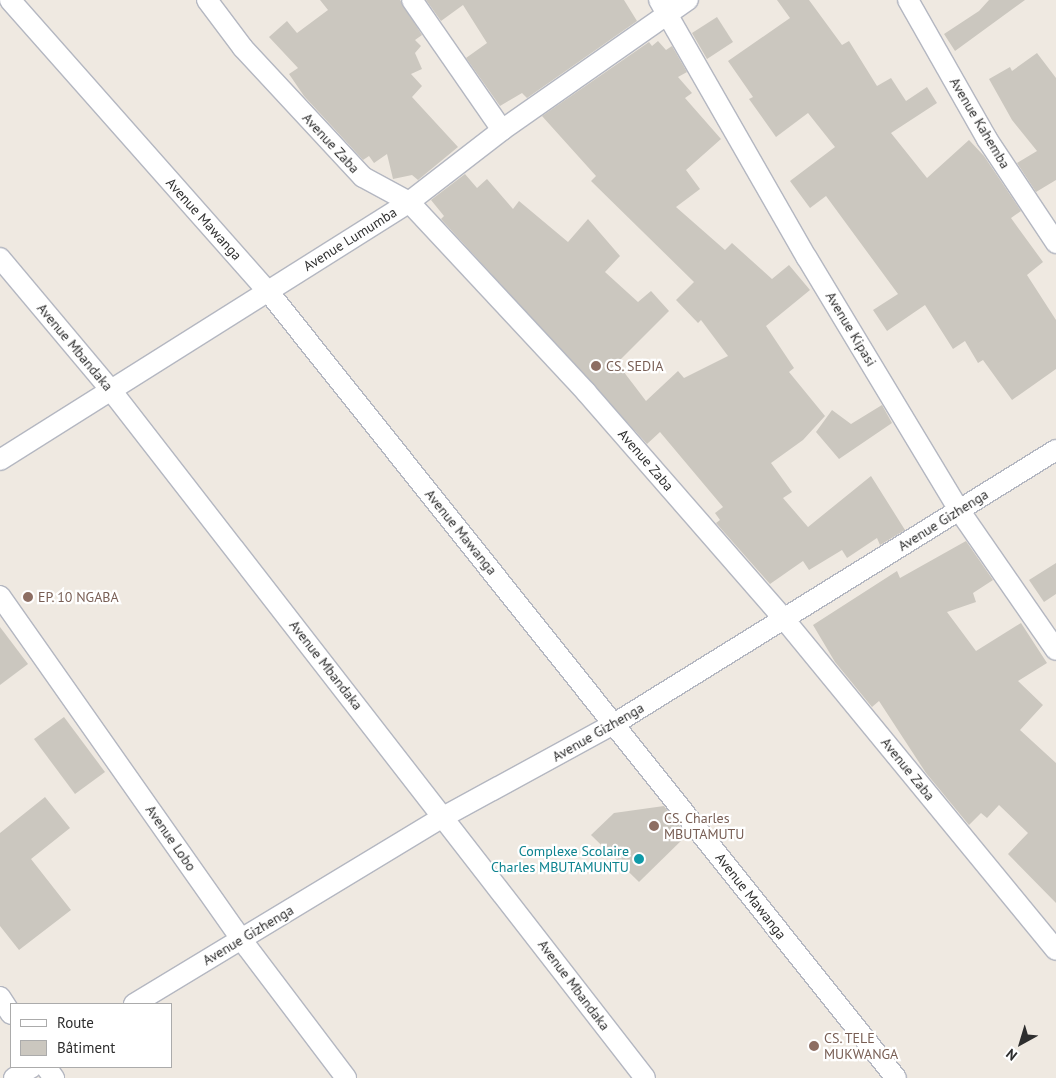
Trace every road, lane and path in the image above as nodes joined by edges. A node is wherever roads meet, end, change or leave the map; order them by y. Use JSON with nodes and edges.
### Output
{"nodes":[{"id":1,"x":10,"y":0,"type":"edge"},
{"id":2,"x":207,"y":0,"type":"edge"},
{"id":3,"x":412,"y":0,"type":"edge"},
{"id":4,"x":688,"y":0,"type":"edge"},
{"id":5,"x":908,"y":0,"type":"edge"},
{"id":6,"x":663,"y":7,"type":"edge"},
{"id":7,"x":502,"y":130,"type":"junction"},
{"id":8,"x":409,"y":202,"type":"junction"},
{"id":9,"x":1056,"y":243,"type":"edge"},
{"id":10,"x":0,"y":258,"type":"edge"},
{"id":11,"x":267,"y":290,"type":"junction"},
{"id":12,"x":110,"y":389,"type":"junction"},
{"id":13,"x":1056,"y":450,"type":"edge"},
{"id":14,"x":0,"y":460,"type":"edge"},
{"id":15,"x":959,"y":510,"type":"junction"},
{"id":16,"x":0,"y":596,"type":"edge"},
{"id":17,"x":784,"y":619,"type":"junction"},
{"id":18,"x":1056,"y":650,"type":"edge"},
{"id":19,"x":614,"y":724,"type":"junction"},
{"id":20,"x":445,"y":816,"type":"junction"},
{"id":21,"x":242,"y":939,"type":"junction"},
{"id":22,"x":1056,"y":950,"type":"edge"},
{"id":23,"x":0,"y":997,"type":"edge"},
{"id":24,"x":136,"y":1003,"type":"edge"},
{"id":25,"x":10,"y":1012,"type":"edge"},
{"id":26,"x":30,"y":1068,"type":"edge"},
{"id":27,"x":14,"y":1078,"type":"edge"},
{"id":28,"x":346,"y":1078,"type":"edge"},
{"id":29,"x":644,"y":1078,"type":"edge"},
{"id":30,"x":896,"y":1078,"type":"edge"}],
"edges":[{"from":1,"to":11,"type":"street","name":"Avenue Mawanga"},
{"from":2,"to":8,"type":"street","name":"Avenue Zaba"},
{"from":3,"to":7,"type":"street"},
{"from":4,"to":6,"type":"street","name":"Avenue Lumumba"},
{"from":5,"to":9,"type":"street","name":"Avenue Kahemba"},
{"from":6,"to":7,"type":"street","name":"Avenue Lumumba"},
{"from":6,"to":15,"type":"street","name":"Avenue Kipasi"},
{"from":7,"to":8,"type":"street","name":"Avenue Lumumba"},
{"from":8,"to":11,"type":"street","name":"Avenue Lumumba"},
{"from":8,"to":17,"type":"street","name":"Avenue Zaba"},
{"from":10,"to":12,"type":"street","name":"Avenue Mbandaka"},
{"from":11,"to":12,"type":"street","name":"Avenue Lumumba"},
{"from":11,"to":19,"type":"street","name":"Avenue Mawanga"},
{"from":12,"to":14,"type":"street","name":"Avenue Lumumba"},
{"from":12,"to":20,"type":"street","name":"Avenue Mbandaka"},
{"from":13,"to":15,"type":"street","name":"Avenue Gizhenga"},
{"from":15,"to":17,"type":"street","name":"Avenue Gizhenga"},
{"from":15,"to":18,"type":"street","name":"Avenue Kipasi"},
{"from":16,"to":21,"type":"street","name":"Avenue Lobo"},
{"from":17,"to":19,"type":"street","name":"Avenue Gizhenga"},
{"from":17,"to":22,"type":"street","name":"Avenue Zaba"},
{"from":19,"to":20,"type":"street","name":"Avenue Gizhenga"},
{"from":19,"to":30,"type":"street","name":"Avenue Mawanga"},
{"from":20,"to":21,"type":"street","name":"Avenue Gizhenga"},
{"from":20,"to":29,"type":"street","name":"Avenue Mbandaka"},
{"from":21,"to":24,"type":"street","name":"Avenue Gizhenga"},
{"from":21,"to":28,"type":"street","name":"Avenue Lobo"},
{"from":23,"to":25,"type":"street"},
{"from":26,"to":27,"type":"street"}]}
